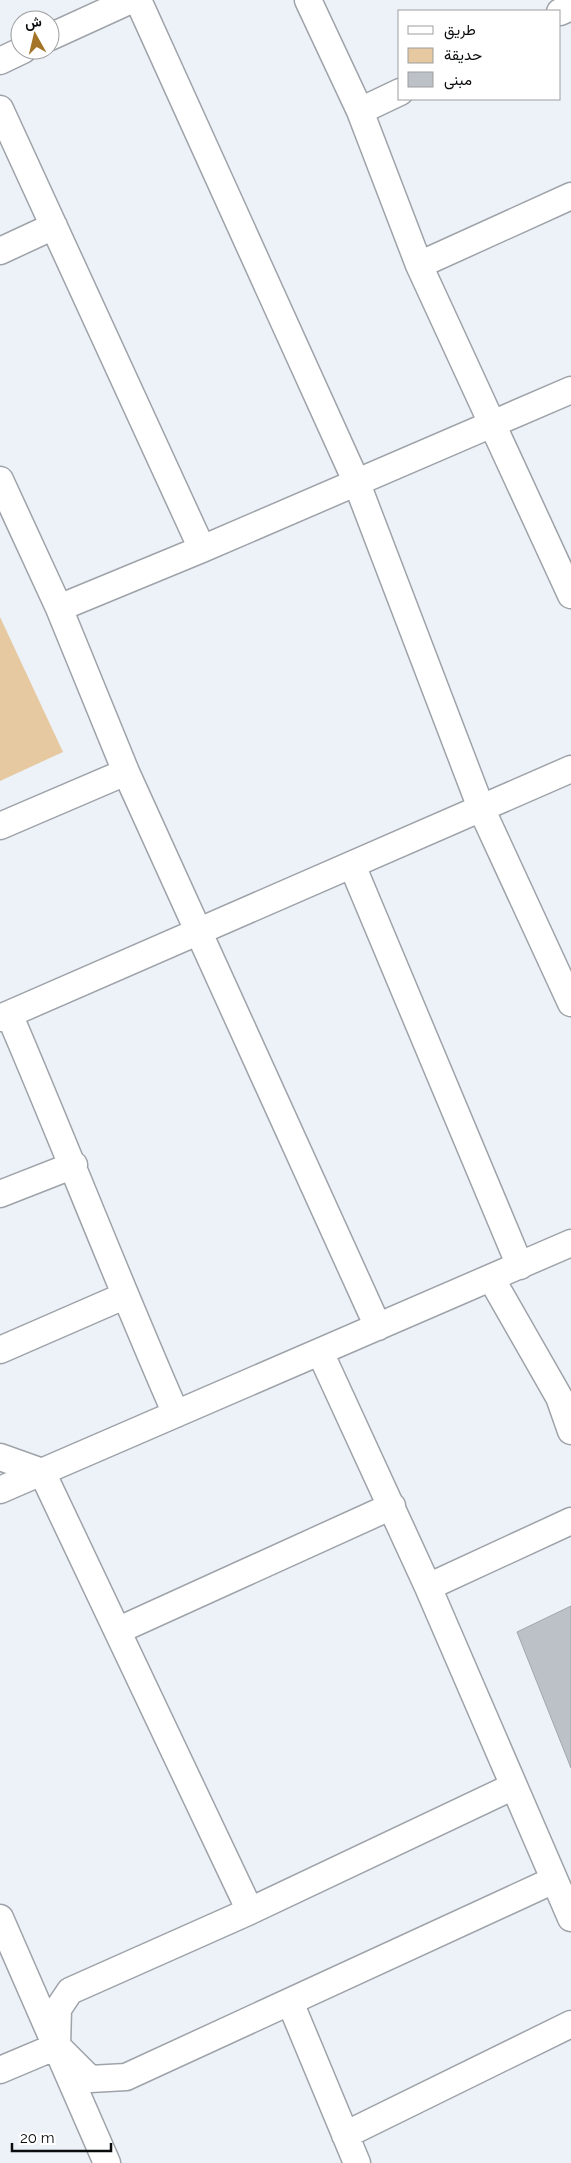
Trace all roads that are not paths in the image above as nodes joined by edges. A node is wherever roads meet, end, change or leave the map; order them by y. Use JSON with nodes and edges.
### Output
{"nodes":[{"id":1,"x":131,"y":0,"type":"edge"},
{"id":2,"x":138,"y":0,"type":"edge"},
{"id":3,"x":308,"y":0,"type":"edge"},
{"id":4,"x":92,"y":8,"type":"edge"},
{"id":5,"x":60,"y":30,"type":"edge"},
{"id":6,"x":398,"y":93,"type":"edge"},
{"id":7,"x":0,"y":109,"type":"edge"},
{"id":8,"x":360,"y":111,"type":"junction"},
{"id":9,"x":571,"y":196,"type":"edge"},
{"id":10,"x":54,"y":226,"type":"junction"},
{"id":11,"x":0,"y":251,"type":"edge"},
{"id":12,"x":419,"y":265,"type":"junction"},
{"id":13,"x":571,"y":390,"type":"edge"},
{"id":14,"x":492,"y":423,"type":"junction"},
{"id":15,"x":0,"y":480,"type":"edge"},
{"id":16,"x":356,"y":481,"type":"junction"},
{"id":17,"x":202,"y":549,"type":"junction"},
{"id":18,"x":571,"y":595,"type":"edge"},
{"id":19,"x":59,"y":608,"type":"junction"},
{"id":20,"x":571,"y":769,"type":"edge"},
{"id":21,"x":126,"y":772,"type":"junction"},
{"id":22,"x":481,"y":808,"type":"junction"},
{"id":23,"x":0,"y":826,"type":"edge"},
{"id":24,"x":352,"y":865,"type":"junction"},
{"id":25,"x":200,"y":931,"type":"junction"},
{"id":26,"x":571,"y":1003,"type":"edge"},
{"id":27,"x":5,"y":1016,"type":"edge"},
{"id":28,"x":74,"y":1165,"type":"junction"},
{"id":29,"x":0,"y":1194,"type":"edge"},
{"id":30,"x":571,"y":1243,"type":"edge"},
{"id":31,"x":520,"y":1266,"type":"junction"},
{"id":32,"x":491,"y":1278,"type":"junction"},
{"id":33,"x":124,"y":1296,"type":"junction"},
{"id":34,"x":378,"y":1327,"type":"junction"},
{"id":35,"x":0,"y":1350,"type":"edge"},
{"id":36,"x":320,"y":1352,"type":"junction"},
{"id":37,"x":565,"y":1396,"type":"edge"},
{"id":38,"x":176,"y":1414,"type":"junction"},
{"id":39,"x":571,"y":1431,"type":"edge"},
{"id":40,"x":0,"y":1457,"type":"edge"},
{"id":41,"x":42,"y":1472,"type":"junction"},
{"id":42,"x":0,"y":1490,"type":"edge"},
{"id":43,"x":392,"y":1506,"type":"junction"},
{"id":44,"x":571,"y":1521,"type":"edge"},
{"id":45,"x":428,"y":1587,"type":"junction"},
{"id":46,"x":118,"y":1630,"type":"junction"},
{"id":47,"x":514,"y":1786,"type":"junction"},
{"id":48,"x":554,"y":1880,"type":"junction"},
{"id":49,"x":250,"y":1911,"type":"junction"},
{"id":50,"x":0,"y":1918,"type":"edge"},
{"id":51,"x":571,"y":1918,"type":"edge"},
{"id":52,"x":290,"y":2002,"type":"junction"},
{"id":53,"x":571,"y":2024,"type":"edge"},
{"id":54,"x":57,"y":2046,"type":"junction"},
{"id":55,"x":0,"y":2070,"type":"edge"},
{"id":56,"x":345,"y":2135,"type":"junction"},
{"id":57,"x":107,"y":2163,"type":"edge"},
{"id":58,"x":357,"y":2163,"type":"edge"}],
"edges":[{"from":1,"to":4,"type":"street"},
{"from":2,"to":16,"type":"street"},
{"from":3,"to":8,"type":"street"},
{"from":4,"to":5,"type":"street"},
{"from":6,"to":8,"type":"street"},
{"from":7,"to":10,"type":"street"},
{"from":8,"to":12,"type":"street"},
{"from":9,"to":12,"type":"street"},
{"from":10,"to":11,"type":"street"},
{"from":10,"to":17,"type":"street"},
{"from":12,"to":14,"type":"street"},
{"from":13,"to":14,"type":"street"},
{"from":14,"to":16,"type":"street"},
{"from":14,"to":18,"type":"street"},
{"from":15,"to":19,"type":"street"},
{"from":16,"to":17,"type":"street"},
{"from":16,"to":22,"type":"street"},
{"from":17,"to":19,"type":"street"},
{"from":19,"to":21,"type":"street"},
{"from":20,"to":22,"type":"street"},
{"from":21,"to":23,"type":"street"},
{"from":21,"to":25,"type":"street"},
{"from":22,"to":24,"type":"street"},
{"from":22,"to":26,"type":"street"},
{"from":24,"to":25,"type":"street"},
{"from":24,"to":31,"type":"street"},
{"from":25,"to":27,"type":"street"},
{"from":25,"to":34,"type":"street"},
{"from":27,"to":28,"type":"street"},
{"from":28,"to":29,"type":"street"},
{"from":28,"to":33,"type":"street"},
{"from":30,"to":31,"type":"street"},
{"from":31,"to":32,"type":"street"},
{"from":32,"to":34,"type":"street"},
{"from":32,"to":37,"type":"street"},
{"from":33,"to":35,"type":"street"},
{"from":33,"to":38,"type":"street"},
{"from":34,"to":36,"type":"street"},
{"from":36,"to":38,"type":"street"},
{"from":36,"to":43,"type":"street"},
{"from":37,"to":39,"type":"street"},
{"from":38,"to":41,"type":"street"},
{"from":40,"to":41,"type":"street"},
{"from":41,"to":42,"type":"street"},
{"from":41,"to":46,"type":"street"},
{"from":43,"to":45,"type":"street"},
{"from":43,"to":46,"type":"street"},
{"from":44,"to":45,"type":"street"},
{"from":45,"to":47,"type":"street"},
{"from":46,"to":49,"type":"street"},
{"from":47,"to":48,"type":"street"},
{"from":47,"to":49,"type":"street"},
{"from":48,"to":51,"type":"street"},
{"from":48,"to":52,"type":"street"},
{"from":49,"to":54,"type":"street"},
{"from":50,"to":54,"type":"street"},
{"from":52,"to":54,"type":"street"},
{"from":52,"to":56,"type":"street"},
{"from":53,"to":56,"type":"street"},
{"from":54,"to":55,"type":"street"},
{"from":54,"to":57,"type":"street"},
{"from":56,"to":58,"type":"street"}]}
